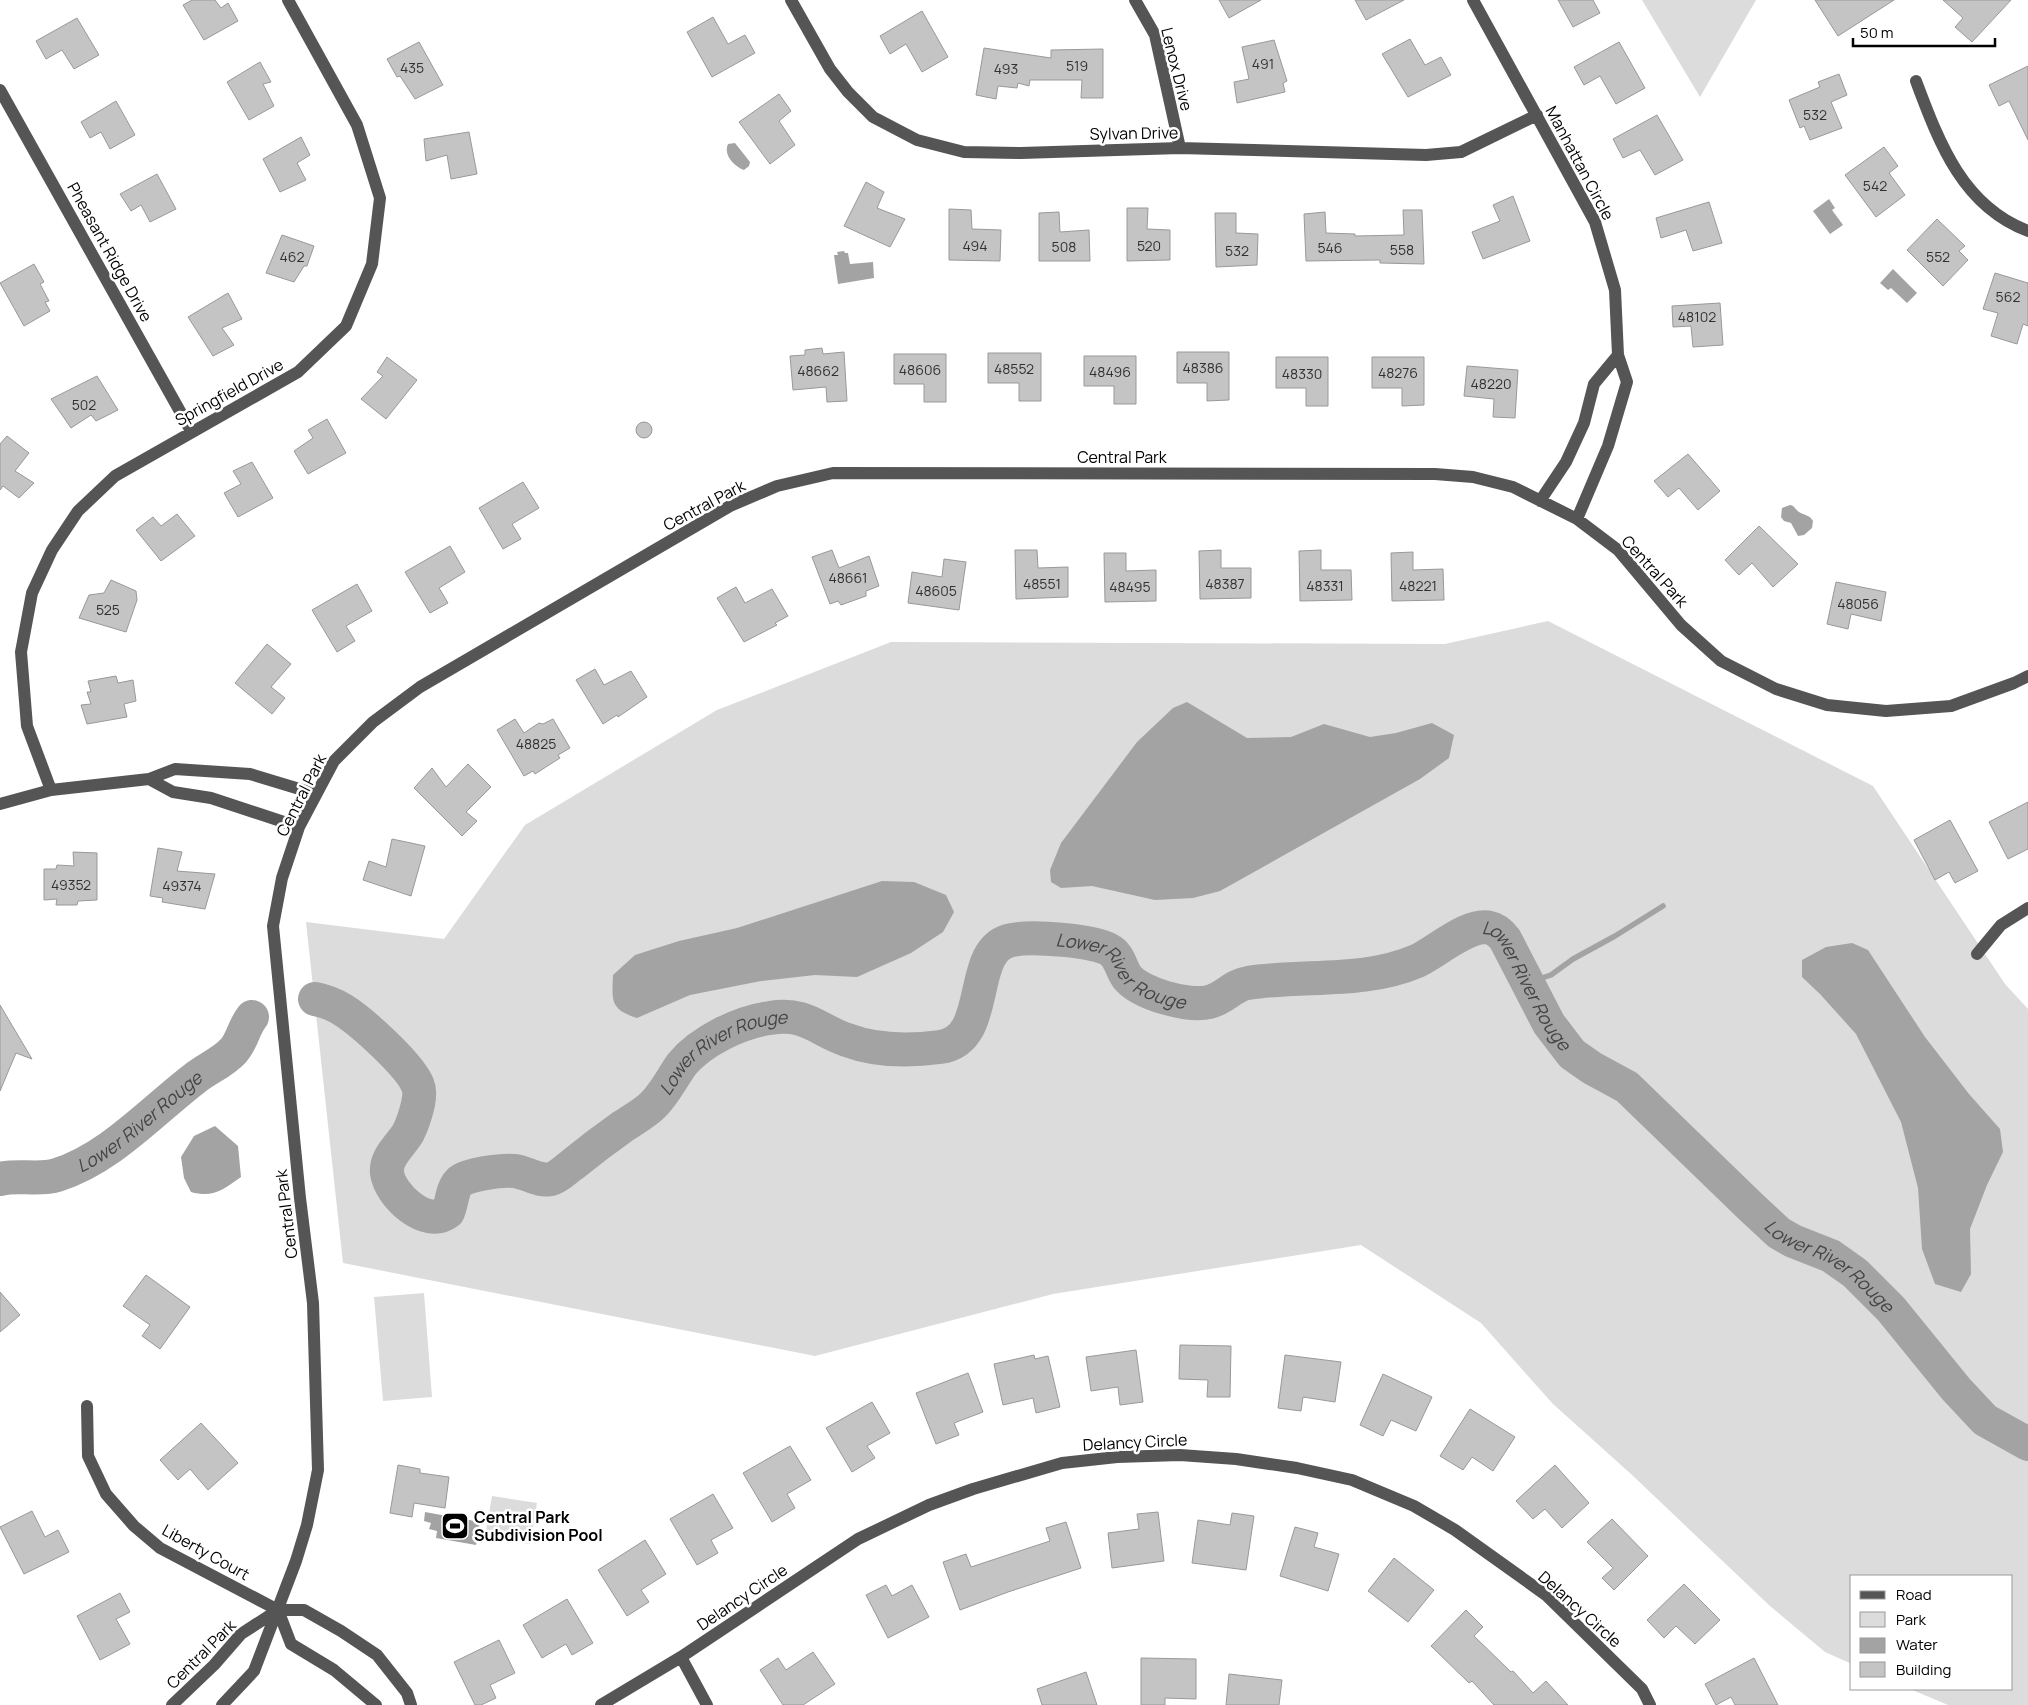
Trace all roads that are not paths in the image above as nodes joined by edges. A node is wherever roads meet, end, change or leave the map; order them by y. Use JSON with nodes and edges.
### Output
{"nodes":[{"id":1,"x":288,"y":0,"type":"edge"},
{"id":2,"x":791,"y":0,"type":"edge"},
{"id":3,"x":1135,"y":0,"type":"edge"},
{"id":4,"x":1473,"y":0,"type":"edge"},
{"id":5,"x":1916,"y":80,"type":"dead end"},
{"id":6,"x":0,"y":90,"type":"edge"},
{"id":7,"x":1537,"y":115,"type":"junction"},
{"id":8,"x":1180,"y":148,"type":"junction"},
{"id":9,"x":2028,"y":232,"type":"edge"},
{"id":10,"x":1618,"y":355,"type":"junction"},
{"id":11,"x":191,"y":431,"type":"junction"},
{"id":12,"x":1540,"y":501,"type":"junction"},
{"id":13,"x":1577,"y":520,"type":"junction"},
{"id":14,"x":2028,"y":676,"type":"edge"},
{"id":15,"x":149,"y":779,"type":"junction"},
{"id":16,"x":51,"y":790,"type":"junction"},
{"id":17,"x":316,"y":794,"type":"junction"},
{"id":18,"x":0,"y":804,"type":"edge"},
{"id":19,"x":299,"y":827,"type":"junction"},
{"id":20,"x":2028,"y":908,"type":"edge"},
{"id":21,"x":1977,"y":954,"type":"dead end"},
{"id":22,"x":87,"y":1406,"type":"dead end"},
{"id":23,"x":278,"y":1610,"type":"junction"},
{"id":24,"x":681,"y":1657,"type":"junction"},
{"id":25,"x":172,"y":1705,"type":"edge"},
{"id":26,"x":222,"y":1705,"type":"edge"},
{"id":27,"x":376,"y":1705,"type":"edge"},
{"id":28,"x":411,"y":1705,"type":"edge"},
{"id":29,"x":601,"y":1705,"type":"edge"},
{"id":30,"x":707,"y":1705,"type":"edge"},
{"id":31,"x":1650,"y":1705,"type":"edge"}],
"edges":[{"from":1,"to":11,"type":"street","name":"Springfield Drive"},
{"from":2,"to":8,"type":"street","name":"Sylvan Drive"},
{"from":3,"to":8,"type":"street","name":"Lenox Drive"},
{"from":4,"to":7,"type":"street","name":"Manhattan Circle"},
{"from":5,"to":9,"type":"street"},
{"from":6,"to":11,"type":"street","name":"Pheasant Ridge Drive"},
{"from":7,"to":8,"type":"street","name":"Sylvan Drive"},
{"from":7,"to":10,"type":"street","name":"Manhattan Circle"},
{"from":10,"to":12,"type":"street"},
{"from":10,"to":13,"type":"street","name":"Manhattan Circle"},
{"from":11,"to":16,"type":"street","name":"Springfield Drive"},
{"from":12,"to":13,"type":"street","name":"Central Park"},
{"from":12,"to":17,"type":"street","name":"Central Park"},
{"from":13,"to":14,"type":"street","name":"Central Park"},
{"from":15,"to":16,"type":"street"},
{"from":15,"to":17,"type":"street"},
{"from":15,"to":19,"type":"street"},
{"from":16,"to":18,"type":"street"},
{"from":17,"to":19,"type":"street","name":"Central Park"},
{"from":19,"to":23,"type":"street","name":"Central Park"},
{"from":20,"to":21,"type":"street"},
{"from":22,"to":23,"type":"street","name":"Liberty Court"},
{"from":23,"to":25,"type":"street","name":"Central Park"},
{"from":23,"to":26,"type":"street","name":"Central Park"},
{"from":23,"to":27,"type":"street"},
{"from":23,"to":28,"type":"street"},
{"from":24,"to":29,"type":"street","name":"Delancy Circle"},
{"from":24,"to":30,"type":"street"},
{"from":24,"to":31,"type":"street","name":"Delancy Circle"}]}
